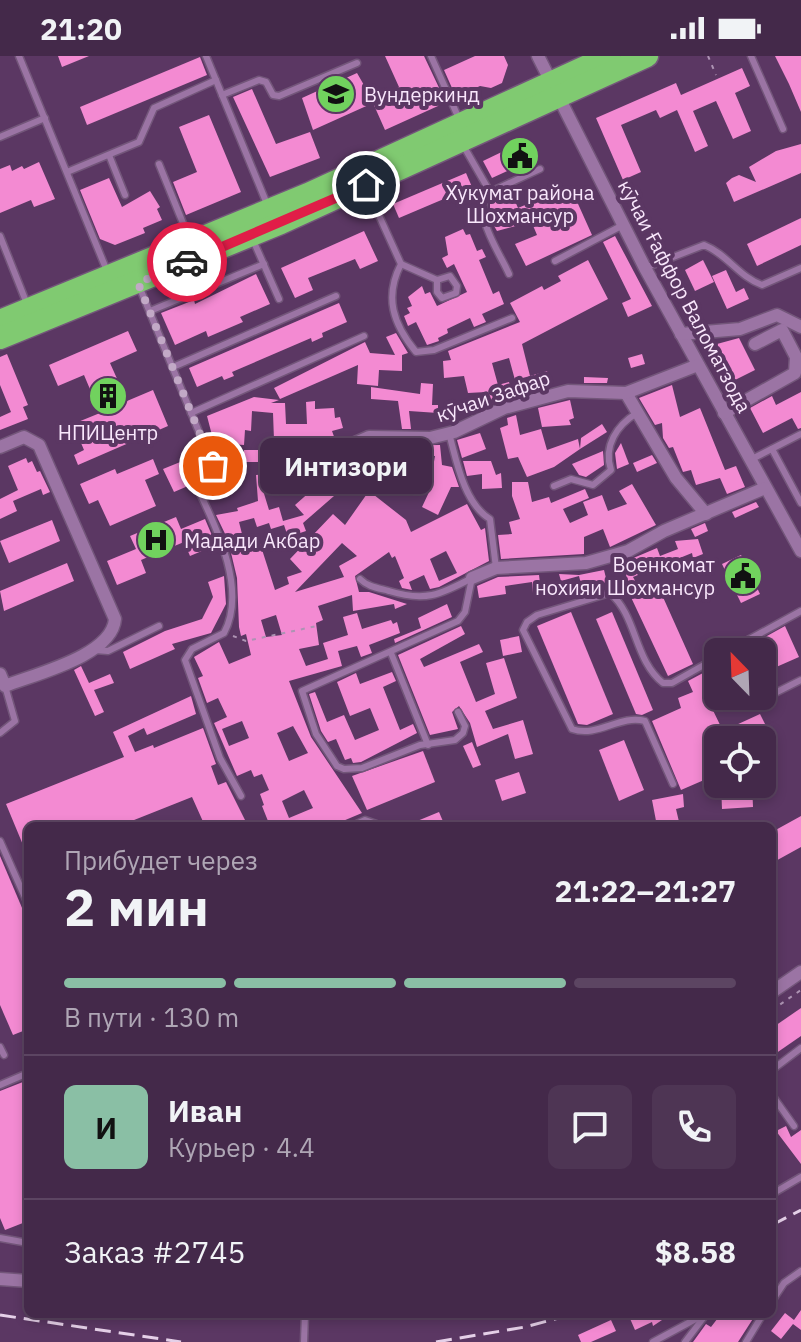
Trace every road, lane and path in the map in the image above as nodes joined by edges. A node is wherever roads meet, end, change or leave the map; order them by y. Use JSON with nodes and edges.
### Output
{"nodes":[{"id":1,"x":19,"y":56,"type":"edge"},
{"id":2,"x":206,"y":56,"type":"edge"},
{"id":3,"x":431,"y":56,"type":"edge"},
{"id":4,"x":538,"y":56,"type":"edge"},
{"id":5,"x":609,"y":56,"type":"edge"},
{"id":6,"x":647,"y":56,"type":"edge"},
{"id":7,"x":708,"y":56,"type":"edge"},
{"id":8,"x":751,"y":56,"type":"edge"},
{"id":9,"x":357,"y":63,"type":"dead end"},
{"id":10,"x":716,"y":75,"type":"dead end"},
{"id":11,"x":216,"y":80,"type":"junction"},
{"id":12,"x":555,"y":90,"type":"junction"},
{"id":13,"x":222,"y":95,"type":"junction"},
{"id":14,"x":45,"y":118,"type":"junction"},
{"id":15,"x":783,"y":129,"type":"dead end"},
{"id":16,"x":461,"y":133,"type":"junction"},
{"id":17,"x":0,"y":137,"type":"edge"},
{"id":18,"x":109,"y":155,"type":"junction"},
{"id":19,"x":159,"y":164,"type":"dead end"},
{"id":20,"x":540,"y":169,"type":"dead end"},
{"id":21,"x":67,"y":172,"type":"junction"},
{"id":22,"x":363,"y":178,"type":"junction"},
{"id":23,"x":490,"y":192,"type":"junction"},
{"id":24,"x":125,"y":195,"type":"dead end"},
{"id":25,"x":273,"y":218,"type":"junction"},
{"id":26,"x":623,"y":225,"type":"junction"},
{"id":27,"x":0,"y":236,"type":"edge"},
{"id":28,"x":252,"y":236,"type":"junction"},
{"id":29,"x":191,"y":244,"type":"junction"},
{"id":30,"x":555,"y":261,"type":"dead end"},
{"id":31,"x":264,"y":264,"type":"junction"},
{"id":32,"x":401,"y":264,"type":"junction"},
{"id":33,"x":645,"y":268,"type":"junction"},
{"id":34,"x":801,"y":268,"type":"edge"},
{"id":35,"x":509,"y":274,"type":"dead end"},
{"id":36,"x":437,"y":280,"type":"dead end"},
{"id":37,"x":138,"y":283,"type":"junction"},
{"id":38,"x":113,"y":284,"type":"junction"},
{"id":39,"x":336,"y":296,"type":"dead end"},
{"id":40,"x":279,"y":299,"type":"dead end"},
{"id":41,"x":30,"y":309,"type":"junction"},
{"id":42,"x":150,"y":311,"type":"junction"},
{"id":43,"x":512,"y":318,"type":"dead end"},
{"id":44,"x":0,"y":321,"type":"edge"},
{"id":45,"x":801,"y":327,"type":"edge"},
{"id":46,"x":681,"y":334,"type":"junction"},
{"id":47,"x":364,"y":336,"type":"dead end"},
{"id":48,"x":0,"y":338,"type":"edge"},
{"id":49,"x":755,"y":344,"type":"dead end"},
{"id":50,"x":698,"y":365,"type":"junction"},
{"id":51,"x":173,"y":367,"type":"junction"},
{"id":52,"x":626,"y":393,"type":"junction"},
{"id":53,"x":191,"y":413,"type":"junction"},
{"id":54,"x":637,"y":413,"type":"junction"},
{"id":55,"x":724,"y":413,"type":"junction"},
{"id":56,"x":454,"y":432,"type":"junction"},
{"id":57,"x":801,"y":434,"type":"edge"},
{"id":58,"x":0,"y":447,"type":"edge"},
{"id":59,"x":344,"y":448,"type":"junction"},
{"id":60,"x":772,"y":449,"type":"junction"},
{"id":61,"x":750,"y":460,"type":"junction"},
{"id":62,"x":304,"y":471,"type":"dead end"},
{"id":63,"x":554,"y":486,"type":"dead end"},
{"id":64,"x":374,"y":488,"type":"dead end"},
{"id":65,"x":765,"y":488,"type":"junction"},
{"id":66,"x":801,"y":503,"type":"edge"},
{"id":67,"x":706,"y":514,"type":"junction"},
{"id":68,"x":801,"y":551,"type":"edge"},
{"id":69,"x":496,"y":568,"type":"junction"},
{"id":70,"x":472,"y":578,"type":"junction"},
{"id":71,"x":360,"y":579,"type":"dead end"},
{"id":72,"x":801,"y":611,"type":"edge"},
{"id":73,"x":159,"y":626,"type":"dead end"},
{"id":74,"x":317,"y":626,"type":"dead end"},
{"id":75,"x":224,"y":633,"type":"junction"},
{"id":76,"x":752,"y":638,"type":"edge"},
{"id":77,"x":95,"y":650,"type":"junction"},
{"id":78,"x":391,"y":653,"type":"junction"},
{"id":79,"x":704,"y":665,"type":"edge"},
{"id":80,"x":801,"y":680,"type":"edge"},
{"id":81,"x":3,"y":690,"type":"edge"},
{"id":82,"x":776,"y":692,"type":"edge"},
{"id":83,"x":458,"y":712,"type":"dead end"},
{"id":84,"x":0,"y":733,"type":"edge"},
{"id":85,"x":428,"y":745,"type":"junction"},
{"id":86,"x":673,"y":784,"type":"dead end"},
{"id":87,"x":241,"y":796,"type":"dead end"},
{"id":88,"x":0,"y":841,"type":"edge"},
{"id":89,"x":24,"y":886,"type":"edge"},
{"id":90,"x":20,"y":887,"type":"junction"},
{"id":91,"x":24,"y":896,"type":"edge"},
{"id":92,"x":801,"y":972,"type":"edge"},
{"id":93,"x":776,"y":989,"type":"edge"},
{"id":94,"x":801,"y":990,"type":"edge"},
{"id":95,"x":776,"y":1007,"type":"edge"},
{"id":96,"x":0,"y":1047,"type":"edge"},
{"id":97,"x":801,"y":1048,"type":"edge"},
{"id":98,"x":4,"y":1055,"type":"dead end"},
{"id":99,"x":776,"y":1067,"type":"edge"},
{"id":100,"x":24,"y":1075,"type":"edge"},
{"id":101,"x":0,"y":1085,"type":"edge"},
{"id":102,"x":776,"y":1101,"type":"edge"},
{"id":103,"x":794,"y":1126,"type":"dead end"},
{"id":104,"x":801,"y":1177,"type":"edge"},
{"id":105,"x":776,"y":1192,"type":"edge"},
{"id":106,"x":0,"y":1238,"type":"edge"},
{"id":107,"x":24,"y":1242,"type":"edge"},
{"id":108,"x":801,"y":1271,"type":"edge"},
{"id":109,"x":0,"y":1279,"type":"edge"},
{"id":110,"x":24,"y":1281,"type":"edge"},
{"id":111,"x":776,"y":1295,"type":"edge"},
{"id":112,"x":305,"y":1318,"type":"edge"},
{"id":113,"x":698,"y":1318,"type":"edge"},
{"id":114,"x":703,"y":1318,"type":"edge"},
{"id":115,"x":761,"y":1318,"type":"edge"},
{"id":116,"x":304,"y":1342,"type":"edge"},
{"id":117,"x":653,"y":1342,"type":"edge"},
{"id":118,"x":685,"y":1342,"type":"edge"},
{"id":119,"x":746,"y":1342,"type":"edge"}],
"edges":[{"from":1,"to":14,"type":"lane"},
{"from":2,"to":11,"type":"lane"},
{"from":3,"to":16,"type":"lane"},
{"from":4,"to":12,"type":"street","name":"кӯчаи Ғаффор Валоматзода"},
{"from":5,"to":12,"type":"highway"},
{"from":6,"to":12,"type":"highway"},
{"from":7,"to":10,"type":"path"},
{"from":8,"to":15,"type":"lane"},
{"from":9,"to":13,"type":"lane"},
{"from":11,"to":13,"type":"lane"},
{"from":11,"to":18,"type":"lane"},
{"from":12,"to":16,"type":"highway"},
{"from":12,"to":26,"type":"street","name":"кӯчаи Ғаффор Валоматзода"},
{"from":13,"to":25,"type":"lane"},
{"from":14,"to":17,"type":"lane"},
{"from":14,"to":21,"type":"lane"},
{"from":16,"to":22,"type":"highway"},
{"from":16,"to":23,"type":"lane"},
{"from":18,"to":21,"type":"lane"},
{"from":18,"to":24,"type":"lane"},
{"from":19,"to":29,"type":"lane"},
{"from":20,"to":23,"type":"lane"},
{"from":21,"to":38,"type":"lane"},
{"from":22,"to":25,"type":"highway"},
{"from":22,"to":32,"type":"lane"},
{"from":23,"to":35,"type":"lane"},
{"from":25,"to":28,"type":"highway"},
{"from":25,"to":29,"type":"highway"},
{"from":26,"to":30,"type":"lane"},
{"from":26,"to":33,"type":"street","name":"кӯчаи Ғаффор Валоматзода"},
{"from":27,"to":41,"type":"lane"},
{"from":28,"to":31,"type":"lane"},
{"from":28,"to":37,"type":"highway"},
{"from":29,"to":38,"type":"highway"},
{"from":31,"to":40,"type":"lane"},
{"from":31,"to":42,"type":"lane"},
{"from":32,"to":36,"type":"lane"},
{"from":32,"to":43,"type":"lane"},
{"from":33,"to":34,"type":"lane"},
{"from":33,"to":46,"type":"street","name":"кӯчаи Ғаффор Валоматзода"},
{"from":37,"to":38,"type":"highway"},
{"from":37,"to":42,"type":"lane"},
{"from":38,"to":41,"type":"highway"},
{"from":38,"to":48,"type":"highway"},
{"from":39,"to":51,"type":"lane"},
{"from":41,"to":44,"type":"highway"},
{"from":42,"to":51,"type":"lane"},
{"from":45,"to":46,"type":"street"},
{"from":46,"to":50,"type":"street","name":"кӯчаи Ғаффор Валоматзода"},
{"from":47,"to":53,"type":"lane"},
{"from":49,"to":55,"type":"street"},
{"from":50,"to":52,"type":"street","name":"кӯчаи Зафар"},
{"from":50,"to":55,"type":"street","name":"кӯчаи Ғаффор Валоматзода"},
{"from":51,"to":53,"type":"lane"},
{"from":52,"to":54,"type":"street"},
{"from":52,"to":56,"type":"street","name":"кӯчаи Зафар"},
{"from":53,"to":75,"type":"lane"},
{"from":54,"to":63,"type":"lane"},
{"from":54,"to":67,"type":"street"},
{"from":55,"to":61,"type":"street","name":"кӯчаи Ғаффор Валоматзода"},
{"from":56,"to":59,"type":"street","name":"кӯчаи Зафар"},
{"from":56,"to":69,"type":"lane"},
{"from":57,"to":60,"type":"lane"},
{"from":58,"to":77,"type":"street"},
{"from":59,"to":62,"type":"street","name":"кӯчаи Зафар"},
{"from":59,"to":64,"type":"lane"},
{"from":60,"to":61,"type":"lane"},
{"from":60,"to":66,"type":"lane"},
{"from":61,"to":65,"type":"street","name":"кӯчаи Ғаффор Валоматзода"},
{"from":65,"to":67,"type":"street"},
{"from":65,"to":68,"type":"street","name":"кӯчаи Ғаффор Валоматзода"},
{"from":67,"to":69,"type":"street"},
{"from":69,"to":70,"type":"street"},
{"from":70,"to":71,"type":"lane"},
{"from":70,"to":78,"type":"lane"},
{"from":72,"to":76,"type":"lane"},
{"from":73,"to":77,"type":"lane"},
{"from":74,"to":75,"type":"path"},
{"from":75,"to":87,"type":"lane"},
{"from":77,"to":81,"type":"street"},
{"from":78,"to":85,"type":"lane"},
{"from":78,"to":85,"type":"lane"},
{"from":79,"to":86,"type":"lane"},
{"from":80,"to":82,"type":"lane"},
{"from":81,"to":84,"type":"lane"},
{"from":83,"to":85,"type":"lane"},
{"from":88,"to":90,"type":"lane"},
{"from":89,"to":90,"type":"lane"},
{"from":90,"to":91,"type":"lane"},
{"from":92,"to":93,"type":"street"},
{"from":94,"to":95,"type":"path"},
{"from":96,"to":98,"type":"lane"},
{"from":97,"to":99,"type":"lane"},
{"from":100,"to":101,"type":"lane"},
{"from":102,"to":103,"type":"lane"},
{"from":104,"to":105,"type":"lane"},
{"from":106,"to":107,"type":"lane"},
{"from":108,"to":111,"type":"lane"},
{"from":109,"to":110,"type":"street"},
{"from":112,"to":116,"type":"lane"},
{"from":113,"to":117,"type":"lane"},
{"from":114,"to":118,"type":"lane"},
{"from":115,"to":119,"type":"lane"}]}
